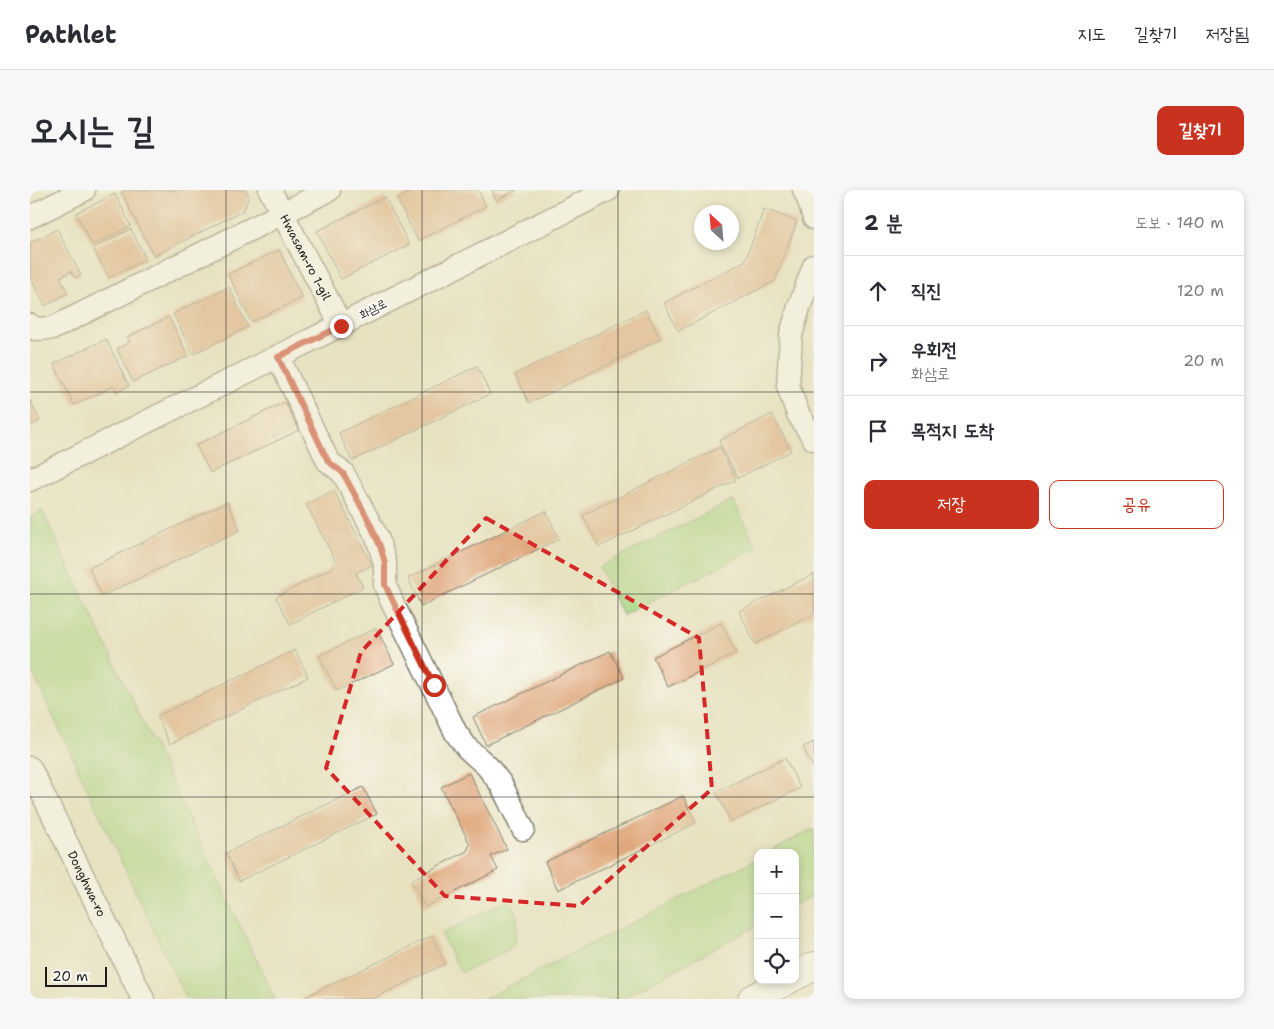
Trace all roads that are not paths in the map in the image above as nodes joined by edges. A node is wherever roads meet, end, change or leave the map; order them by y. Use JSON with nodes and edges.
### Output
{"nodes":[{"id":1,"x":84,"y":190,"type":"edge"},
{"id":2,"x":270,"y":190,"type":"edge"},
{"id":3,"x":329,"y":190,"type":"edge"},
{"id":4,"x":608,"y":190,"type":"edge"},
{"id":5,"x":804,"y":190,"type":"edge"},
{"id":6,"x":282,"y":213,"type":"junction"},
{"id":7,"x":30,"y":217,"type":"edge"},
{"id":8,"x":814,"y":218,"type":"edge"},
{"id":9,"x":814,"y":266,"type":"edge"},
{"id":10,"x":30,"y":325,"type":"edge"},
{"id":11,"x":341,"y":326,"type":"junction"},
{"id":12,"x":278,"y":357,"type":"junction"},
{"id":13,"x":814,"y":439,"type":"edge"},
{"id":14,"x":30,"y":480,"type":"edge"},
{"id":15,"x":30,"y":768,"type":"edge"},
{"id":16,"x":523,"y":829,"type":"dead end"},
{"id":17,"x":814,"y":966,"type":"edge"},
{"id":18,"x":799,"y":974,"type":"edge"},
{"id":19,"x":780,"y":984,"type":"edge"},
{"id":20,"x":144,"y":999,"type":"edge"},
{"id":21,"x":752,"y":999,"type":"edge"}],
"edges":[{"from":1,"to":7,"type":"street"},
{"from":2,"to":6,"type":"street","name":"Hwasam-ro 1-gil"},
{"from":3,"to":6,"type":"street"},
{"from":4,"to":11,"type":"street","name":"화삼로"},
{"from":5,"to":8,"type":"street"},
{"from":6,"to":10,"type":"street"},
{"from":6,"to":11,"type":"street","name":"Hwasam-ro 1-gil"},
{"from":9,"to":13,"type":"street"},
{"from":11,"to":12,"type":"street","name":"화삼로"},
{"from":12,"to":14,"type":"street","name":"화삼로"},
{"from":12,"to":16,"type":"street"},
{"from":15,"to":20,"type":"street","name":"Donghwa-ro"},
{"from":17,"to":18,"type":"main road"},
{"from":19,"to":21,"type":"main road"}]}
